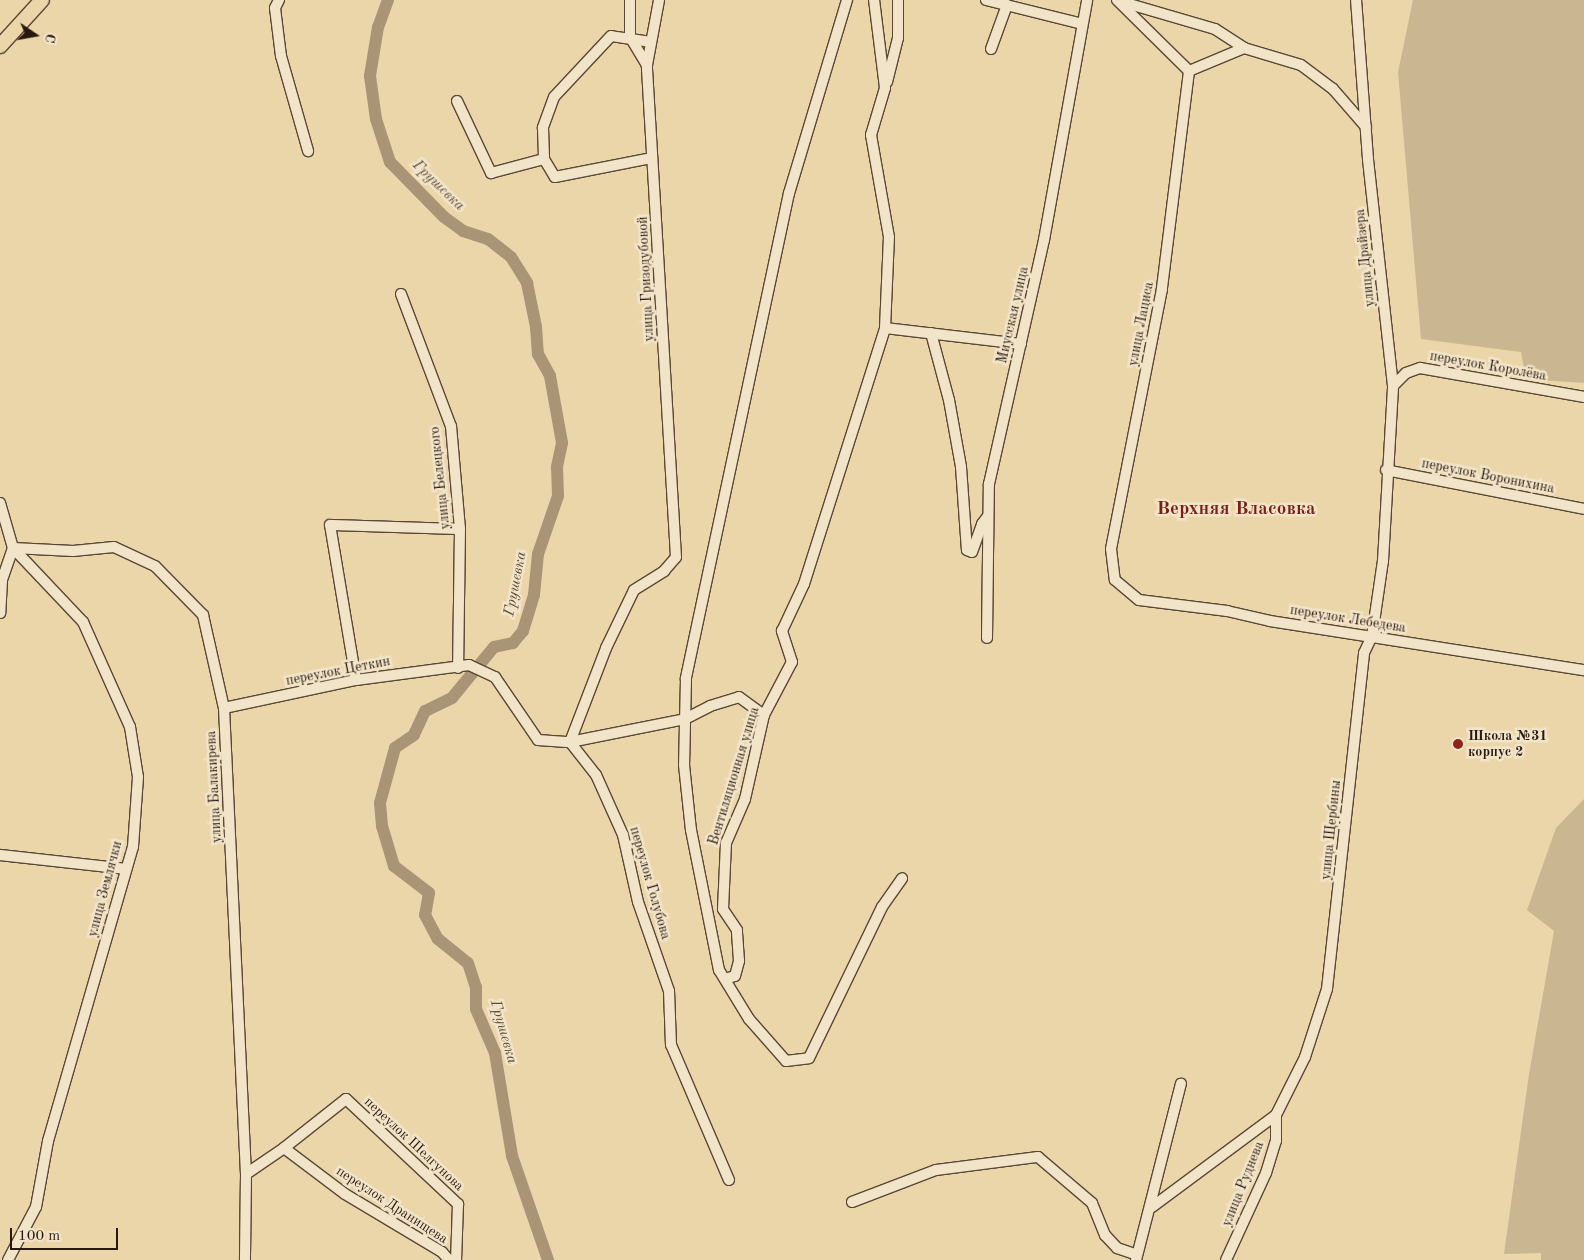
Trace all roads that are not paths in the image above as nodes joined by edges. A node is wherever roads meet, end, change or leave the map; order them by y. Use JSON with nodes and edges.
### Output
{"nodes":[{"id":1,"x":42,"y":0,"type":"edge"},
{"id":2,"x":279,"y":0,"type":"edge"},
{"id":3,"x":630,"y":0,"type":"edge"},
{"id":4,"x":659,"y":0,"type":"edge"},
{"id":5,"x":847,"y":0,"type":"edge"},
{"id":6,"x":874,"y":0,"type":"edge"},
{"id":7,"x":898,"y":0,"type":"edge"},
{"id":8,"x":986,"y":0,"type":"edge"},
{"id":9,"x":1087,"y":0,"type":"edge"},
{"id":10,"x":1117,"y":0,"type":"edge"},
{"id":11,"x":1356,"y":0,"type":"edge"},
{"id":12,"x":1007,"y":5,"type":"junction"},
{"id":13,"x":1082,"y":24,"type":"junction"},
{"id":14,"x":630,"y":37,"type":"junction"},
{"id":15,"x":651,"y":42,"type":"junction"},
{"id":16,"x":0,"y":46,"type":"edge"},
{"id":17,"x":1244,"y":48,"type":"junction"},
{"id":18,"x":991,"y":49,"type":"dead end"},
{"id":19,"x":647,"y":65,"type":"junction"},
{"id":20,"x":1189,"y":71,"type":"junction"},
{"id":21,"x":885,"y":88,"type":"junction"},
{"id":22,"x":457,"y":101,"type":"dead end"},
{"id":23,"x":1366,"y":126,"type":"junction"},
{"id":24,"x":308,"y":152,"type":"dead end"},
{"id":25,"x":652,"y":158,"type":"junction"},
{"id":26,"x":544,"y":159,"type":"junction"},
{"id":27,"x":402,"y":294,"type":"dead end"},
{"id":28,"x":885,"y":328,"type":"junction"},
{"id":29,"x":932,"y":333,"type":"junction"},
{"id":30,"x":1021,"y":344,"type":"junction"},
{"id":31,"x":1393,"y":386,"type":"junction"},
{"id":32,"x":1584,"y":397,"type":"edge"},
{"id":33,"x":1386,"y":470,"type":"junction"},
{"id":34,"x":0,"y":503,"type":"edge"},
{"id":35,"x":1584,"y":509,"type":"edge"},
{"id":36,"x":988,"y":516,"type":"junction"},
{"id":37,"x":460,"y":529,"type":"junction"},
{"id":38,"x":13,"y":548,"type":"junction"},
{"id":39,"x":1,"y":580,"type":"edge"},
{"id":40,"x":1115,"y":580,"type":"joint"},
{"id":41,"x":0,"y":613,"type":"edge"},
{"id":42,"x":1372,"y":636,"type":"junction"},
{"id":43,"x":987,"y":638,"type":"dead end"},
{"id":44,"x":458,"y":668,"type":"junction"},
{"id":45,"x":1584,"y":670,"type":"edge"},
{"id":46,"x":356,"y":680,"type":"junction"},
{"id":47,"x":224,"y":708,"type":"junction"},
{"id":48,"x":764,"y":715,"type":"junction"},
{"id":49,"x":685,"y":719,"type":"junction"},
{"id":50,"x":570,"y":742,"type":"junction"},
{"id":51,"x":0,"y":856,"type":"edge"},
{"id":52,"x":126,"y":869,"type":"junction"},
{"id":53,"x":902,"y":878,"type":"dead end"},
{"id":54,"x":725,"y":979,"type":"junction"},
{"id":55,"x":1181,"y":1084,"type":"dead end"},
{"id":56,"x":1276,"y":1115,"type":"junction"},
{"id":57,"x":284,"y":1148,"type":"junction"},
{"id":58,"x":246,"y":1174,"type":"junction"},
{"id":59,"x":729,"y":1180,"type":"dead end"},
{"id":60,"x":852,"y":1202,"type":"dead end"},
{"id":61,"x":1152,"y":1207,"type":"junction"},
{"id":62,"x":1137,"y":1257,"type":"edge"},
{"id":63,"x":8,"y":1260,"type":"edge"},
{"id":64,"x":246,"y":1260,"type":"edge"},
{"id":65,"x":449,"y":1260,"type":"edge"},
{"id":66,"x":456,"y":1260,"type":"edge"},
{"id":67,"x":1226,"y":1260,"type":"edge"}],
"edges":[{"from":1,"to":16,"type":"main road"},
{"from":2,"to":24,"type":"street"},
{"from":3,"to":14,"type":"street"},
{"from":4,"to":15,"type":"street","name":"улица Гризодубовой"},
{"from":5,"to":49,"type":"street"},
{"from":6,"to":21,"type":"street","name":"Вентиляционная улица"},
{"from":7,"to":21,"type":"street","name":"Вентиляционная улица"},
{"from":8,"to":12,"type":"street"},
{"from":9,"to":13,"type":"street","name":"Миусская улица"},
{"from":10,"to":17,"type":"street"},
{"from":10,"to":20,"type":"street"},
{"from":11,"to":23,"type":"street","name":"улица Драйзера"},
{"from":12,"to":13,"type":"street"},
{"from":12,"to":18,"type":"street"},
{"from":13,"to":30,"type":"street","name":"Миусская улица"},
{"from":14,"to":15,"type":"street"},
{"from":14,"to":19,"type":"street"},
{"from":14,"to":26,"type":"street"},
{"from":15,"to":19,"type":"street","name":"улица Гризодубовой"},
{"from":17,"to":20,"type":"street"},
{"from":17,"to":23,"type":"street"},
{"from":19,"to":25,"type":"street","name":"улица Гризодубовой"},
{"from":20,"to":40,"type":"street","name":"улица Лациса"},
{"from":21,"to":28,"type":"street","name":"Вентиляционная улица"},
{"from":22,"to":26,"type":"street"},
{"from":23,"to":31,"type":"street","name":"улица Драйзера"},
{"from":25,"to":26,"type":"street"},
{"from":25,"to":50,"type":"street","name":"улица Гризодубовой"},
{"from":27,"to":37,"type":"street","name":"улица Белецкого"},
{"from":28,"to":29,"type":"street"},
{"from":28,"to":48,"type":"street","name":"Вентиляционная улица"},
{"from":29,"to":30,"type":"street"},
{"from":29,"to":36,"type":"street"},
{"from":30,"to":36,"type":"street","name":"Миусская улица"},
{"from":31,"to":32,"type":"street","name":"переулок Королёва"},
{"from":31,"to":33,"type":"street","name":"улица Щербины"},
{"from":33,"to":35,"type":"street","name":"переулок Воронихина"},
{"from":33,"to":42,"type":"street","name":"улица Щербины"},
{"from":34,"to":38,"type":"street"},
{"from":36,"to":43,"type":"street","name":"Миусская улица"},
{"from":37,"to":44,"type":"street","name":"улица Белецкого"},
{"from":37,"to":46,"type":"street"},
{"from":38,"to":39,"type":"street"},
{"from":38,"to":47,"type":"street","name":"улица Балакирева"},
{"from":38,"to":52,"type":"street","name":"улица Землячки"},
{"from":39,"to":41,"type":"street"},
{"from":40,"to":42,"type":"street","name":"переулок Лебедева"},
{"from":42,"to":45,"type":"street","name":"переулок Лебедева"},
{"from":42,"to":56,"type":"street","name":"улица Щербины"},
{"from":44,"to":46,"type":"street","name":"переулок Цеткин"},
{"from":44,"to":50,"type":"street","name":"переулок Цеткин"},
{"from":46,"to":47,"type":"street","name":"переулок Цеткин"},
{"from":47,"to":58,"type":"street","name":"улица Балакирева"},
{"from":48,"to":49,"type":"street"},
{"from":48,"to":54,"type":"street","name":"Вентиляционная улица"},
{"from":49,"to":50,"type":"street"},
{"from":49,"to":54,"type":"street"},
{"from":50,"to":59,"type":"street","name":"переулок Голубова"},
{"from":51,"to":52,"type":"street"},
{"from":52,"to":63,"type":"street","name":"улица Землячки"},
{"from":53,"to":54,"type":"street"},
{"from":55,"to":61,"type":"street"},
{"from":56,"to":61,"type":"street","name":"улица Щербины"},
{"from":56,"to":67,"type":"street","name":"улица Руднева"},
{"from":57,"to":58,"type":"street"},
{"from":57,"to":65,"type":"street","name":"переулок Дранищева"},
{"from":57,"to":66,"type":"street","name":"переулок Шелгунова"},
{"from":58,"to":64,"type":"street","name":"улица Балакирева"},
{"from":60,"to":62,"type":"street"},
{"from":61,"to":62,"type":"street"}]}
